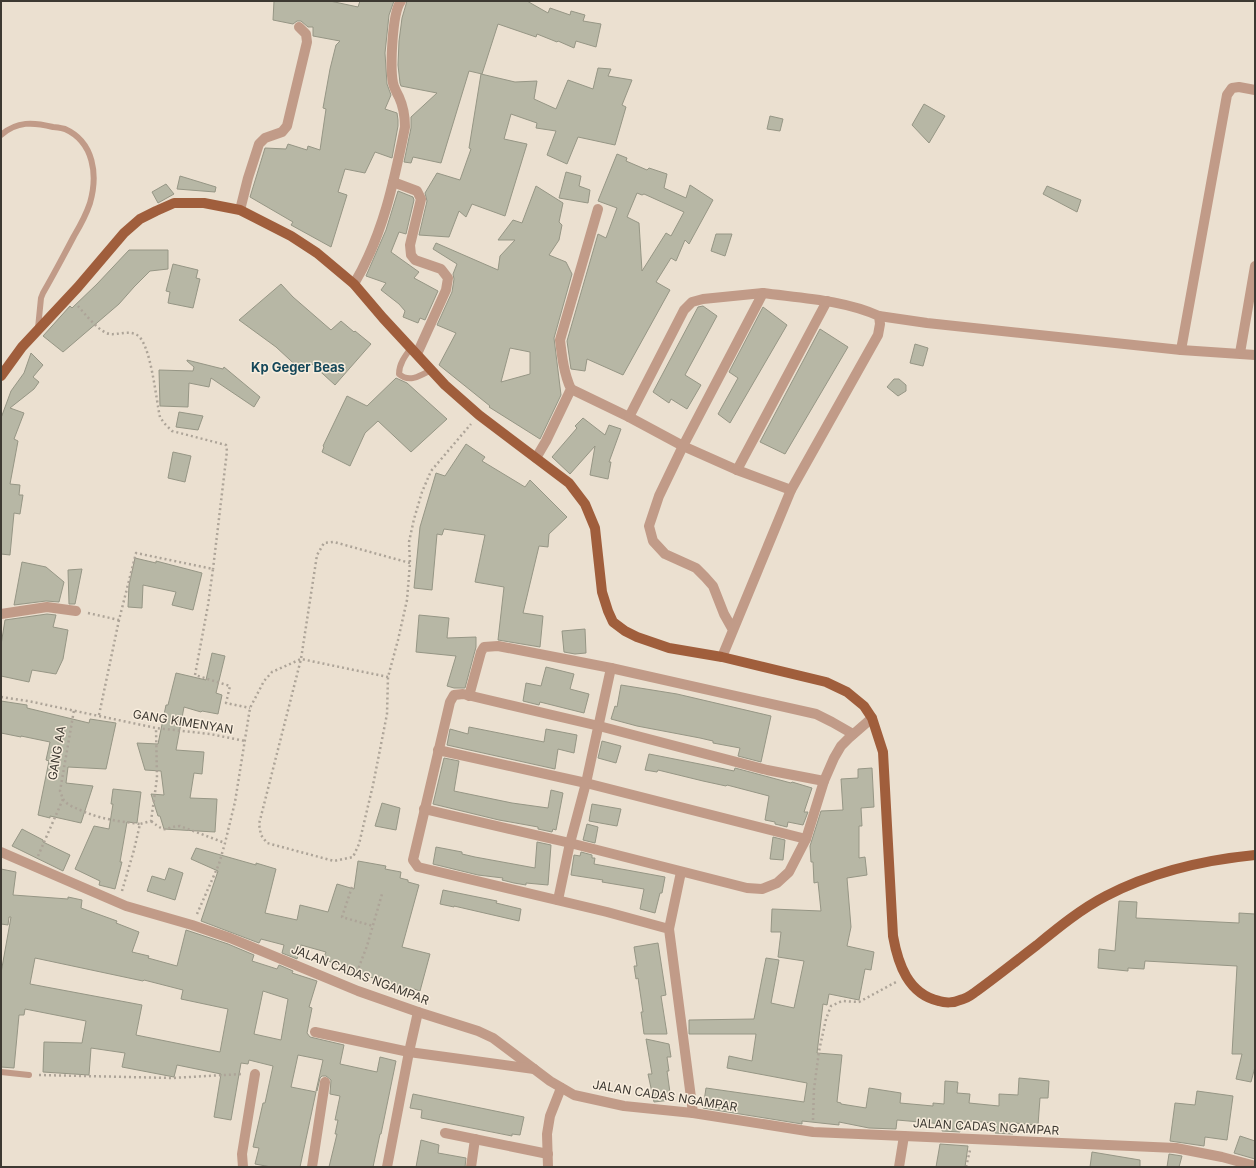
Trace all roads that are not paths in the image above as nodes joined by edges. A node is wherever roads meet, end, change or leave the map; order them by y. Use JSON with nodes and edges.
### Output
{"nodes":[{"id":1,"x":401,"y":1,"type":"edge"},
{"id":2,"x":299,"y":27,"type":"dead end"},
{"id":3,"x":1255,"y":90,"type":"edge"},
{"id":4,"x":1,"y":135,"type":"edge"},
{"id":5,"x":393,"y":182,"type":"junction"},
{"id":6,"x":598,"y":209,"type":"dead end"},
{"id":7,"x":240,"y":210,"type":"junction"},
{"id":8,"x":1255,"y":266,"type":"edge"},
{"id":9,"x":354,"y":284,"type":"junction"},
{"id":10,"x":763,"y":292,"type":"junction"},
{"id":11,"x":1253,"y":294,"type":"edge"},
{"id":12,"x":827,"y":301,"type":"junction"},
{"id":13,"x":879,"y":316,"type":"junction"},
{"id":14,"x":38,"y":330,"type":"junction"},
{"id":15,"x":1182,"y":350,"type":"junction"},
{"id":16,"x":414,"y":351,"type":"junction"},
{"id":17,"x":1240,"y":353,"type":"junction"},
{"id":18,"x":1255,"y":355,"type":"edge"},
{"id":19,"x":431,"y":370,"type":"junction"},
{"id":20,"x":1,"y":376,"type":"edge"},
{"id":21,"x":572,"y":389,"type":"junction"},
{"id":22,"x":629,"y":417,"type":"junction"},
{"id":23,"x":683,"y":446,"type":"junction"},
{"id":24,"x":536,"y":458,"type":"junction"},
{"id":25,"x":737,"y":470,"type":"junction"},
{"id":26,"x":791,"y":490,"type":"junction"},
{"id":27,"x":76,"y":611,"type":"road end"},
{"id":28,"x":1,"y":614,"type":"edge"},
{"id":29,"x":733,"y":630,"type":"junction"},
{"id":30,"x":722,"y":657,"type":"junction"},
{"id":31,"x":611,"y":668,"type":"junction"},
{"id":32,"x":469,"y":696,"type":"junction"},
{"id":33,"x":872,"y":718,"type":"junction"},
{"id":34,"x":598,"y":726,"type":"junction"},
{"id":35,"x":853,"y":734,"type":"junction"},
{"id":36,"x":438,"y":750,"type":"junction"},
{"id":37,"x":824,"y":781,"type":"junction"},
{"id":38,"x":586,"y":783,"type":"junction"},
{"id":39,"x":424,"y":809,"type":"junction"},
{"id":40,"x":806,"y":839,"type":"junction"},
{"id":41,"x":570,"y":843,"type":"junction"},
{"id":42,"x":1,"y":852,"type":"edge"},
{"id":43,"x":1255,"y":855,"type":"edge"},
{"id":44,"x":681,"y":872,"type":"junction"},
{"id":45,"x":558,"y":900,"type":"junction"},
{"id":46,"x":669,"y":929,"type":"junction"},
{"id":47,"x":418,"y":1012,"type":"junction"},
{"id":48,"x":315,"y":1032,"type":"dead end"},
{"id":49,"x":409,"y":1052,"type":"junction"},
{"id":50,"x":534,"y":1069,"type":"junction"},
{"id":51,"x":1,"y":1072,"type":"edge"},
{"id":52,"x":255,"y":1074,"type":"road end"},
{"id":53,"x":29,"y":1075,"type":"road end"},
{"id":54,"x":325,"y":1082,"type":"dead end"},
{"id":55,"x":561,"y":1088,"type":"junction"},
{"id":56,"x":693,"y":1113,"type":"junction"},
{"id":57,"x":445,"y":1133,"type":"dead end"},
{"id":58,"x":904,"y":1136,"type":"junction"},
{"id":59,"x":475,"y":1139,"type":"junction"},
{"id":60,"x":548,"y":1154,"type":"junction"},
{"id":61,"x":1255,"y":1166,"type":"edge"},
{"id":62,"x":243,"y":1167,"type":"edge"},
{"id":63,"x":312,"y":1167,"type":"edge"},
{"id":64,"x":387,"y":1167,"type":"edge"},
{"id":65,"x":471,"y":1167,"type":"edge"},
{"id":66,"x":548,"y":1167,"type":"edge"},
{"id":67,"x":899,"y":1167,"type":"edge"}],
"edges":[{"from":1,"to":5,"type":"street"},
{"from":2,"to":7,"type":"street"},
{"from":3,"to":15,"type":"street"},
{"from":4,"to":14,"type":"lane"},
{"from":5,"to":9,"type":"street"},
{"from":5,"to":16,"type":"street"},
{"from":6,"to":21,"type":"street"},
{"from":7,"to":9,"type":"main road"},
{"from":7,"to":14,"type":"main road"},
{"from":8,"to":11,"type":"street"},
{"from":9,"to":16,"type":"main road"},
{"from":10,"to":12,"type":"street"},
{"from":10,"to":22,"type":"street"},
{"from":10,"to":23,"type":"street"},
{"from":11,"to":17,"type":"street"},
{"from":12,"to":13,"type":"street"},
{"from":12,"to":25,"type":"street"},
{"from":13,"to":15,"type":"street"},
{"from":13,"to":26,"type":"street"},
{"from":14,"to":20,"type":"main road"},
{"from":15,"to":17,"type":"street"},
{"from":16,"to":19,"type":"main road"},
{"from":16,"to":19,"type":"lane"},
{"from":17,"to":18,"type":"street"},
{"from":19,"to":24,"type":"main road"},
{"from":21,"to":22,"type":"street"},
{"from":21,"to":24,"type":"street"},
{"from":22,"to":23,"type":"street"},
{"from":23,"to":25,"type":"street"},
{"from":23,"to":29,"type":"street"},
{"from":24,"to":30,"type":"main road"},
{"from":25,"to":26,"type":"street"},
{"from":26,"to":29,"type":"street"},
{"from":27,"to":28,"type":"street"},
{"from":29,"to":30,"type":"street"},
{"from":30,"to":33,"type":"main road"},
{"from":31,"to":32,"type":"street"},
{"from":31,"to":34,"type":"street"},
{"from":31,"to":35,"type":"street"},
{"from":32,"to":34,"type":"street"},
{"from":32,"to":36,"type":"street"},
{"from":33,"to":35,"type":"street"},
{"from":33,"to":43,"type":"main road"},
{"from":34,"to":37,"type":"street"},
{"from":34,"to":38,"type":"street"},
{"from":35,"to":37,"type":"street"},
{"from":36,"to":38,"type":"street"},
{"from":36,"to":39,"type":"street"},
{"from":37,"to":40,"type":"street"},
{"from":38,"to":40,"type":"street"},
{"from":38,"to":41,"type":"street"},
{"from":39,"to":41,"type":"street"},
{"from":39,"to":45,"type":"street"},
{"from":40,"to":44,"type":"street"},
{"from":41,"to":44,"type":"street"},
{"from":41,"to":45,"type":"street"},
{"from":42,"to":47,"type":"street","name":"JALAN CADAS NGAMPAR"},
{"from":44,"to":46,"type":"street"},
{"from":45,"to":46,"type":"street"},
{"from":46,"to":56,"type":"street"},
{"from":47,"to":49,"type":"street"},
{"from":47,"to":50,"type":"street","name":"JALAN CADAS NGAMPAR"},
{"from":48,"to":49,"type":"street"},
{"from":49,"to":50,"type":"street"},
{"from":49,"to":64,"type":"street"},
{"from":50,"to":55,"type":"street","name":"JALAN CADAS NGAMPAR"},
{"from":51,"to":53,"type":"lane"},
{"from":52,"to":62,"type":"street"},
{"from":54,"to":63,"type":"street"},
{"from":55,"to":56,"type":"street","name":"JALAN CADAS NGAMPAR"},
{"from":55,"to":60,"type":"street"},
{"from":56,"to":58,"type":"street","name":"JALAN CADAS NGAMPAR"},
{"from":57,"to":59,"type":"street"},
{"from":58,"to":61,"type":"street","name":"JALAN CADAS NGAMPAR"},
{"from":58,"to":67,"type":"street"},
{"from":59,"to":60,"type":"street"},
{"from":59,"to":65,"type":"street"},
{"from":60,"to":66,"type":"street"}]}
